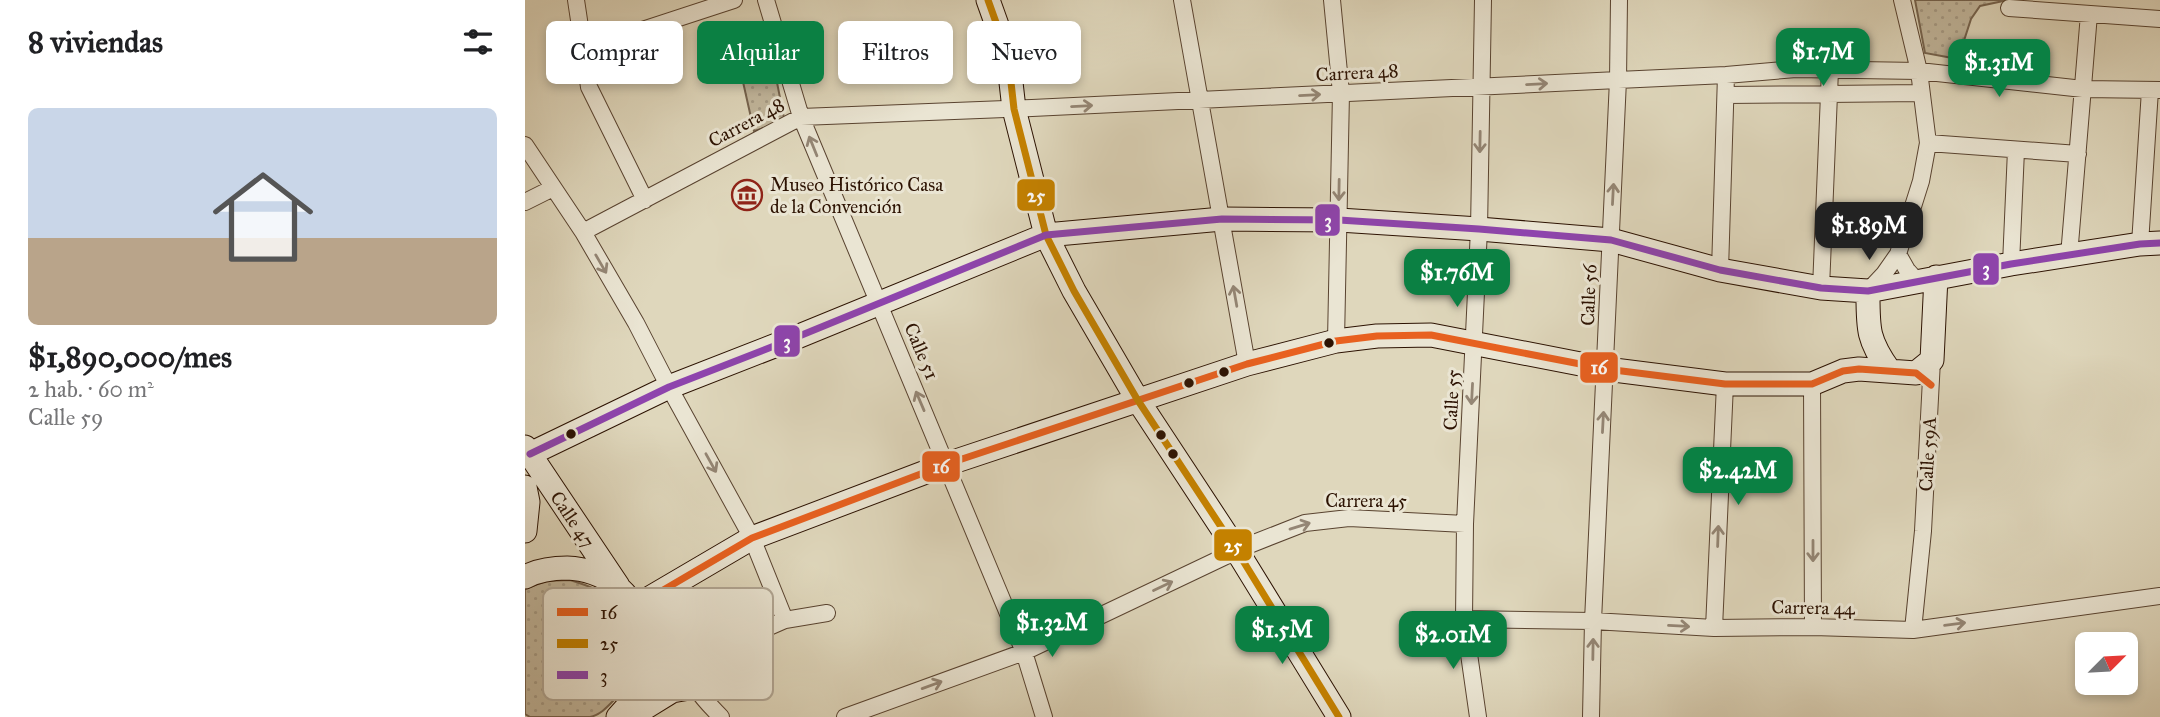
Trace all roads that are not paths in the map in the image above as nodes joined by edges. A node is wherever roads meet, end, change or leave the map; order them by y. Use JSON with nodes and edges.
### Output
{"nodes":[{"id":1,"x":576,"y":0,"type":"edge"},
{"id":2,"x":734,"y":0,"type":"edge"},
{"id":3,"x":766,"y":0,"type":"edge"},
{"id":4,"x":988,"y":0,"type":"edge"},
{"id":5,"x":1182,"y":0,"type":"edge"},
{"id":6,"x":1332,"y":0,"type":"edge"},
{"id":7,"x":1483,"y":0,"type":"edge"},
{"id":8,"x":1619,"y":0,"type":"edge"},
{"id":9,"x":1902,"y":0,"type":"edge"},
{"id":10,"x":2009,"y":8,"type":"dead end"},
{"id":11,"x":2089,"y":14,"type":"junction"},
{"id":12,"x":2160,"y":19,"type":"edge"},
{"id":13,"x":579,"y":21,"type":"edge"},
{"id":14,"x":670,"y":21,"type":"edge"},
{"id":15,"x":1830,"y":70,"type":"junction"},
{"id":16,"x":1919,"y":71,"type":"junction"},
{"id":17,"x":1726,"y":75,"type":"junction"},
{"id":18,"x":1618,"y":80,"type":"junction"},
{"id":19,"x":589,"y":84,"type":"edge"},
{"id":20,"x":1481,"y":87,"type":"junction"},
{"id":21,"x":2084,"y":89,"type":"junction"},
{"id":22,"x":2155,"y":90,"type":"edge"},
{"id":23,"x":1341,"y":93,"type":"junction"},
{"id":24,"x":1829,"y":93,"type":"junction"},
{"id":25,"x":1921,"y":93,"type":"junction"},
{"id":26,"x":1726,"y":95,"type":"junction"},
{"id":27,"x":1200,"y":100,"type":"junction"},
{"id":28,"x":1014,"y":109,"type":"junction"},
{"id":29,"x":801,"y":117,"type":"junction"},
{"id":30,"x":1927,"y":143,"type":"junction"},
{"id":31,"x":525,"y":145,"type":"edge"},
{"id":32,"x":2016,"y":150,"type":"junction"},
{"id":33,"x":2078,"y":154,"type":"junction"},
{"id":34,"x":553,"y":188,"type":"junction"},
{"id":35,"x":645,"y":201,"type":"junction"},
{"id":36,"x":525,"y":202,"type":"edge"},
{"id":37,"x":1222,"y":219,"type":"junction"},
{"id":38,"x":1339,"y":220,"type":"junction"},
{"id":39,"x":1479,"y":229,"type":"junction"},
{"id":40,"x":583,"y":232,"type":"junction"},
{"id":41,"x":1046,"y":235,"type":"junction"},
{"id":42,"x":1611,"y":240,"type":"junction"},
{"id":43,"x":2150,"y":244,"type":"edge"},
{"id":44,"x":1898,"y":254,"type":"junction"},
{"id":45,"x":2069,"y":256,"type":"junction"},
{"id":46,"x":2011,"y":264,"type":"junction"},
{"id":47,"x":1720,"y":270,"type":"junction"},
{"id":48,"x":1927,"y":279,"type":"junction"},
{"id":49,"x":1821,"y":288,"type":"junction"},
{"id":50,"x":1868,"y":291,"type":"junction"},
{"id":51,"x":878,"y":303,"type":"junction"},
{"id":52,"x":1336,"y":341,"type":"junction"},
{"id":53,"x":1475,"y":344,"type":"junction"},
{"id":54,"x":1247,"y":364,"type":"junction"},
{"id":55,"x":1606,"y":369,"type":"junction"},
{"id":56,"x":1889,"y":370,"type":"junction"},
{"id":57,"x":1926,"y":373,"type":"junction"},
{"id":58,"x":1725,"y":384,"type":"junction"},
{"id":59,"x":1812,"y":384,"type":"junction"},
{"id":60,"x":669,"y":387,"type":"junction"},
{"id":61,"x":1137,"y":399,"type":"junction"},
{"id":62,"x":527,"y":457,"type":"edge"},
{"id":63,"x":947,"y":464,"type":"junction"},
{"id":64,"x":525,"y":487,"type":"edge"},
{"id":65,"x":1465,"y":524,"type":"junction"},
{"id":66,"x":525,"y":531,"type":"edge"},
{"id":67,"x":752,"y":538,"type":"junction"},
{"id":68,"x":1237,"y":551,"type":"junction"},
{"id":69,"x":525,"y":577,"type":"edge"},
{"id":70,"x":615,"y":588,"type":"edge"},
{"id":71,"x":620,"y":588,"type":"edge"},
{"id":72,"x":667,"y":588,"type":"edge"},
{"id":73,"x":772,"y":588,"type":"edge"},
{"id":74,"x":773,"y":590,"type":"edge"},
{"id":75,"x":2160,"y":596,"type":"edge"},
{"id":76,"x":827,"y":613,"type":"dead end"},
{"id":77,"x":1464,"y":619,"type":"junction"},
{"id":78,"x":785,"y":620,"type":"junction"},
{"id":79,"x":1593,"y":621,"type":"junction"},
{"id":80,"x":773,"y":625,"type":"edge"},
{"id":81,"x":1813,"y":627,"type":"junction"},
{"id":82,"x":1714,"y":628,"type":"junction"},
{"id":83,"x":1913,"y":630,"type":"junction"},
{"id":84,"x":1024,"y":652,"type":"junction"},
{"id":85,"x":633,"y":700,"type":"edge"},
{"id":86,"x":659,"y":700,"type":"edge"},
{"id":87,"x":710,"y":700,"type":"edge"},
{"id":88,"x":868,"y":713,"type":"edge"},
{"id":89,"x":637,"y":715,"type":"edge"},
{"id":90,"x":618,"y":717,"type":"edge"},
{"id":91,"x":721,"y":717,"type":"edge"},
{"id":92,"x":845,"y":717,"type":"edge"},
{"id":93,"x":1044,"y":717,"type":"edge"},
{"id":94,"x":1339,"y":717,"type":"edge"},
{"id":95,"x":1478,"y":717,"type":"edge"},
{"id":96,"x":1591,"y":717,"type":"edge"}],
"edges":[{"from":1,"to":13,"type":"street"},
{"from":2,"to":14,"type":"street"},
{"from":3,"to":29,"type":"street","name":"Calle 51"},
{"from":4,"to":28,"type":"street"},
{"from":5,"to":27,"type":"street"},
{"from":6,"to":23,"type":"street"},
{"from":7,"to":20,"type":"street","name":"Calle 55"},
{"from":8,"to":18,"type":"street","name":"Calle 56"},
{"from":9,"to":16,"type":"street"},
{"from":10,"to":11,"type":"street"},
{"from":11,"to":12,"type":"street"},
{"from":11,"to":21,"type":"street"},
{"from":15,"to":16,"type":"street","name":"Carrera 48"},
{"from":15,"to":17,"type":"street","name":"Carrera 48"},
{"from":15,"to":24,"type":"street"},
{"from":16,"to":21,"type":"street","name":"Carrera 48"},
{"from":16,"to":25,"type":"street"},
{"from":17,"to":18,"type":"street","name":"Carrera 48"},
{"from":17,"to":26,"type":"street"},
{"from":20,"to":18,"type":"street","name":"Carrera 48","one_way":true},
{"from":42,"to":18,"type":"street","name":"Calle 56","one_way":true},
{"from":19,"to":35,"type":"street"},
{"from":20,"to":23,"type":"street","name":"Carrera 48"},
{"from":20,"to":39,"type":"street","name":"Calle 55","one_way":true},
{"from":21,"to":22,"type":"street","name":"Carrera 48"},
{"from":21,"to":33,"type":"street"},
{"from":22,"to":43,"type":"street"},
{"from":27,"to":23,"type":"street","name":"Carrera 48","one_way":true},
{"from":23,"to":38,"type":"street","one_way":true},
{"from":24,"to":25,"type":"street"},
{"from":24,"to":26,"type":"street"},
{"from":24,"to":49,"type":"street"},
{"from":25,"to":30,"type":"street"},
{"from":26,"to":47,"type":"street"},
{"from":28,"to":27,"type":"street","name":"Carrera 48","one_way":true},
{"from":27,"to":37,"type":"street"},
{"from":28,"to":29,"type":"street","name":"Carrera 48"},
{"from":28,"to":41,"type":"street"},
{"from":29,"to":35,"type":"street","name":"Carrera 48"},
{"from":51,"to":29,"type":"street","name":"Calle 51","one_way":true},
{"from":30,"to":32,"type":"street"},
{"from":30,"to":44,"type":"street"},
{"from":31,"to":34,"type":"street"},
{"from":32,"to":33,"type":"street"},
{"from":32,"to":46,"type":"street"},
{"from":33,"to":45,"type":"street"},
{"from":34,"to":36,"type":"street"},
{"from":34,"to":40,"type":"street"},
{"from":35,"to":40,"type":"street","name":"Carrera 48"},
{"from":37,"to":38,"type":"street"},
{"from":37,"to":41,"type":"street"},
{"from":54,"to":37,"type":"street","one_way":true},
{"from":38,"to":39,"type":"street"},
{"from":38,"to":52,"type":"street"},
{"from":39,"to":42,"type":"street"},
{"from":39,"to":53,"type":"street","name":"Calle 55"},
{"from":40,"to":60,"type":"street","one_way":true},
{"from":41,"to":51,"type":"street"},
{"from":41,"to":61,"type":"street"},
{"from":42,"to":47,"type":"street"},
{"from":42,"to":55,"type":"street","name":"Calle 56"},
{"from":43,"to":45,"type":"street"},
{"from":44,"to":48,"type":"street"},
{"from":44,"to":50,"type":"street"},
{"from":45,"to":46,"type":"street"},
{"from":46,"to":48,"type":"street"},
{"from":47,"to":49,"type":"street"},
{"from":48,"to":50,"type":"street"},
{"from":48,"to":57,"type":"street","name":"Calle 59A"},
{"from":49,"to":50,"type":"street"},
{"from":50,"to":56,"type":"street"},
{"from":51,"to":60,"type":"street"},
{"from":63,"to":51,"type":"street","name":"Calle 51","one_way":true},
{"from":52,"to":53,"type":"street"},
{"from":52,"to":54,"type":"street"},
{"from":53,"to":55,"type":"street"},
{"from":53,"to":65,"type":"street","name":"Calle 55","one_way":true},
{"from":54,"to":61,"type":"street"},
{"from":55,"to":58,"type":"street"},
{"from":79,"to":55,"type":"street","name":"Calle 56","one_way":true},
{"from":56,"to":57,"type":"street"},
{"from":56,"to":59,"type":"street"},
{"from":57,"to":83,"type":"street","name":"Calle 59A"},
{"from":58,"to":59,"type":"street"},
{"from":82,"to":58,"type":"street","one_way":true},
{"from":59,"to":81,"type":"street","one_way":true},
{"from":60,"to":62,"type":"street"},
{"from":60,"to":67,"type":"street","one_way":true},
{"from":61,"to":63,"type":"street"},
{"from":61,"to":68,"type":"street"},
{"from":62,"to":71,"type":"street","name":"Calle 47"},
{"from":63,"to":67,"type":"street"},
{"from":63,"to":84,"type":"street","name":"Calle 51"},
{"from":64,"to":66,"type":"street","name":"Calle 47"},
{"from":68,"to":65,"type":"street","name":"Carrera 45","one_way":true},
{"from":65,"to":77,"type":"street","name":"Calle 55"},
{"from":67,"to":72,"type":"street"},
{"from":67,"to":73,"type":"street"},
{"from":84,"to":68,"type":"street","name":"Carrera 45","one_way":true},
{"from":68,"to":94,"type":"street"},
{"from":69,"to":70,"type":"street"},
{"from":74,"to":78,"type":"street"},
{"from":83,"to":75,"type":"street","name":"Carrera 44","one_way":true},
{"from":76,"to":78,"type":"street"},
{"from":77,"to":79,"type":"street","name":"Carrera 44"},
{"from":77,"to":95,"type":"street","name":"Calle 55"},
{"from":78,"to":80,"type":"street"},
{"from":79,"to":82,"type":"street","name":"Carrera 44","one_way":true},
{"from":96,"to":79,"type":"street","name":"Calle 56","one_way":true},
{"from":81,"to":82,"type":"street","name":"Carrera 44"},
{"from":81,"to":83,"type":"street","name":"Carrera 44"},
{"from":88,"to":84,"type":"street","name":"Carrera 45","one_way":true},
{"from":84,"to":93,"type":"street","name":"Calle 51"},
{"from":85,"to":90,"type":"street"},
{"from":86,"to":89,"type":"street"},
{"from":87,"to":91,"type":"street"},
{"from":88,"to":92,"type":"street","name":"Carrera 45"}]}
